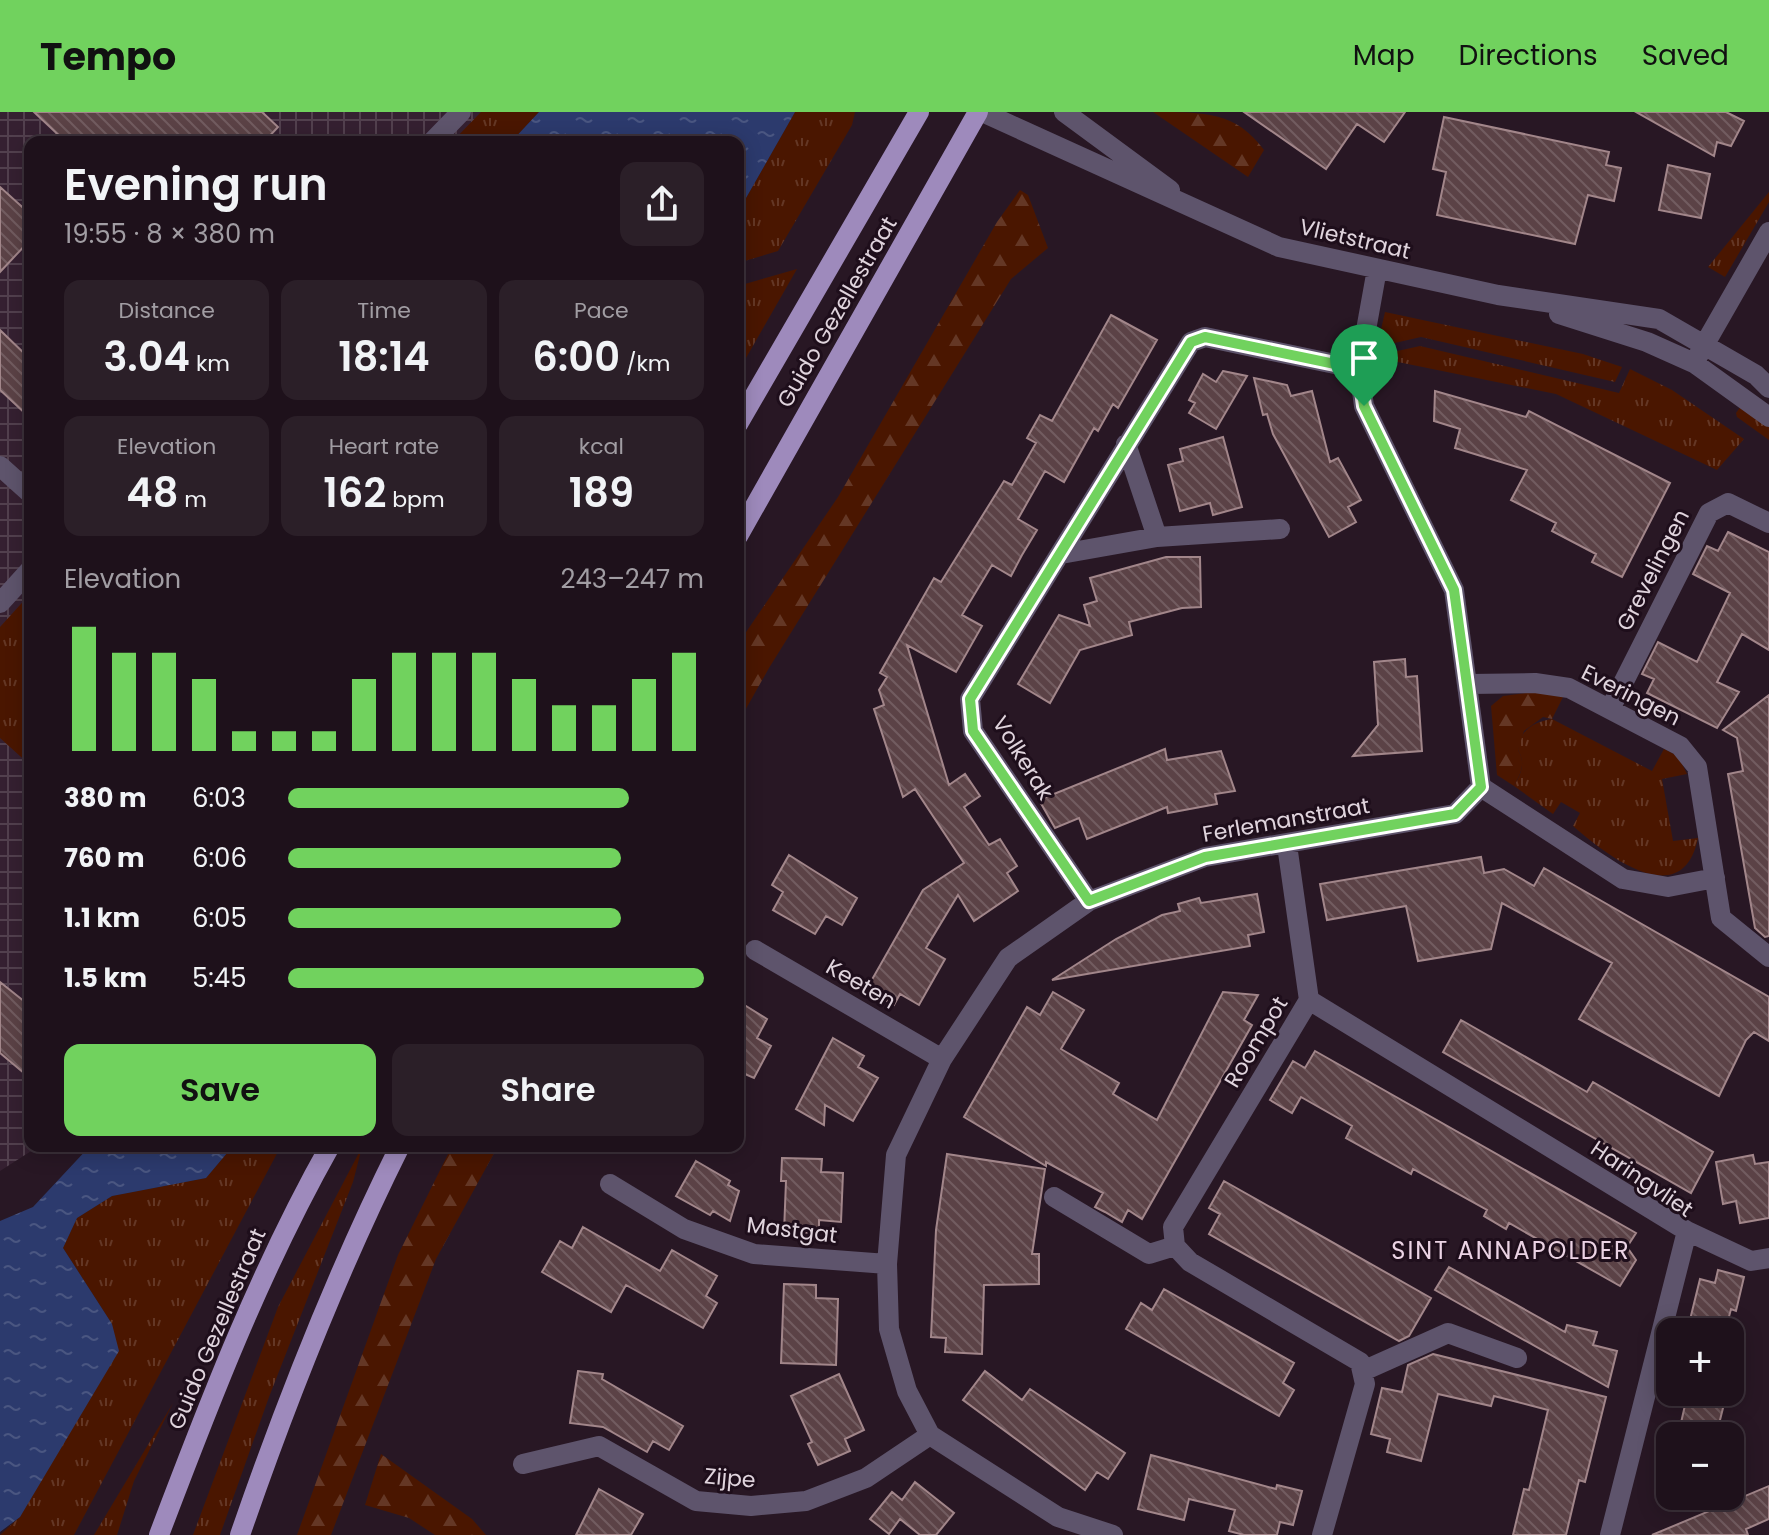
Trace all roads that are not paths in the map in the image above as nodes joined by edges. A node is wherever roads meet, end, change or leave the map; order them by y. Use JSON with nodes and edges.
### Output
{"nodes":[{"id":1,"x":461,"y":112,"type":"edge"},
{"id":2,"x":919,"y":112,"type":"edge"},
{"id":3,"x":980,"y":112,"type":"edge"},
{"id":4,"x":1064,"y":112,"type":"edge"},
{"id":5,"x":438,"y":136,"type":"edge"},
{"id":6,"x":1206,"y":216,"type":"junction"},
{"id":7,"x":1769,"y":232,"type":"edge"},
{"id":8,"x":1377,"y":269,"type":"junction"},
{"id":9,"x":1498,"y":295,"type":"junction"},
{"id":10,"x":1705,"y":344,"type":"junction"},
{"id":11,"x":1694,"y":363,"type":"junction"},
{"id":12,"x":1359,"y":369,"type":"junction"},
{"id":13,"x":1769,"y":388,"type":"edge"},
{"id":14,"x":744,"y":414,"type":"edge"},
{"id":15,"x":1769,"y":417,"type":"edge"},
{"id":16,"x":1126,"y":444,"type":"junction"},
{"id":17,"x":0,"y":466,"type":"edge"},
{"id":18,"x":24,"y":488,"type":"edge"},
{"id":19,"x":1769,"y":523,"type":"edge"},
{"id":20,"x":744,"y":525,"type":"edge"},
{"id":21,"x":1280,"y":529,"type":"dead end"},
{"id":22,"x":1157,"y":537,"type":"junction"},
{"id":23,"x":1061,"y":554,"type":"junction"},
{"id":24,"x":24,"y":577,"type":"edge"},
{"id":25,"x":0,"y":603,"type":"edge"},
{"id":26,"x":1470,"y":684,"type":"junction"},
{"id":27,"x":1610,"y":709,"type":"junction"},
{"id":28,"x":1481,"y":787,"type":"junction"},
{"id":29,"x":1287,"y":845,"type":"junction"},
{"id":30,"x":1715,"y":878,"type":"junction"},
{"id":31,"x":1089,"y":901,"type":"junction"},
{"id":32,"x":755,"y":950,"type":"dead end"},
{"id":33,"x":1769,"y":957,"type":"edge"},
{"id":34,"x":1309,"y":1000,"type":"junction"},
{"id":35,"x":942,"y":1059,"type":"junction"},
{"id":36,"x":327,"y":1152,"type":"edge"},
{"id":37,"x":397,"y":1152,"type":"edge"},
{"id":38,"x":610,"y":1184,"type":"dead end"},
{"id":39,"x":1054,"y":1197,"type":"dead end"},
{"id":40,"x":1687,"y":1231,"type":"junction"},
{"id":41,"x":1175,"y":1246,"type":"junction"},
{"id":42,"x":1769,"y":1258,"type":"edge"},
{"id":43,"x":887,"y":1264,"type":"junction"},
{"id":44,"x":1517,"y":1358,"type":"dead end"},
{"id":45,"x":1363,"y":1371,"type":"junction"},
{"id":46,"x":930,"y":1435,"type":"junction"},
{"id":47,"x":523,"y":1464,"type":"dead end"},
{"id":48,"x":159,"y":1535,"type":"edge"},
{"id":49,"x":240,"y":1535,"type":"edge"},
{"id":50,"x":1113,"y":1535,"type":"edge"},
{"id":51,"x":1322,"y":1535,"type":"edge"},
{"id":52,"x":1610,"y":1535,"type":"edge"}],
"edges":[{"from":1,"to":5,"type":"street"},
{"from":2,"to":14,"type":"main road","name":"Guido Gezellestraat"},
{"from":3,"to":6,"type":"street","name":"Vlietstraat"},
{"from":3,"to":20,"type":"main road","name":"Guido Gezellestraat"},
{"from":4,"to":6,"type":"street","name":"Vlietstraat"},
{"from":6,"to":8,"type":"street","name":"Vlietstraat"},
{"from":7,"to":10,"type":"street"},
{"from":8,"to":9,"type":"street","name":"Vlietstraat"},
{"from":8,"to":12,"type":"street"},
{"from":9,"to":10,"type":"street","name":"Vlietstraat"},
{"from":9,"to":11,"type":"street","name":"Vlietstraat"},
{"from":10,"to":11,"type":"street"},
{"from":10,"to":13,"type":"street","name":"Vlietstraat"},
{"from":11,"to":15,"type":"street","name":"Vlietstraat"},
{"from":12,"to":16,"type":"street","name":"Volkerak"},
{"from":12,"to":26,"type":"street"},
{"from":16,"to":22,"type":"street"},
{"from":16,"to":23,"type":"street","name":"Volkerak"},
{"from":17,"to":18,"type":"street"},
{"from":19,"to":27,"type":"street","name":"Grevelingen"},
{"from":21,"to":22,"type":"street"},
{"from":22,"to":23,"type":"street"},
{"from":23,"to":31,"type":"street","name":"Volkerak"},
{"from":24,"to":25,"type":"street"},
{"from":26,"to":27,"type":"street","name":"Everingen"},
{"from":26,"to":28,"type":"street"},
{"from":27,"to":30,"type":"street","name":"Everingen"},
{"from":28,"to":29,"type":"street","name":"Ferlemanstraat"},
{"from":28,"to":30,"type":"street"},
{"from":29,"to":31,"type":"street","name":"Ferlemanstraat"},
{"from":29,"to":34,"type":"street","name":"Roompot"},
{"from":30,"to":33,"type":"street","name":"Everingen"},
{"from":31,"to":35,"type":"street","name":"Ferlemanstraat"},
{"from":32,"to":35,"type":"street","name":"Keeten"},
{"from":34,"to":40,"type":"street","name":"Haringvliet"},
{"from":34,"to":41,"type":"street","name":"Roompot"},
{"from":35,"to":43,"type":"street","name":"Ferlemanstraat"},
{"from":36,"to":48,"type":"main road","name":"Guido Gezellestraat"},
{"from":37,"to":49,"type":"main road"},
{"from":38,"to":43,"type":"street","name":"Mastgat"},
{"from":39,"to":41,"type":"street"},
{"from":40,"to":42,"type":"street"},
{"from":40,"to":52,"type":"street","name":"Haringvliet"},
{"from":41,"to":45,"type":"street"},
{"from":43,"to":46,"type":"street","name":"Ferlemanstraat"},
{"from":44,"to":45,"type":"street"},
{"from":45,"to":51,"type":"street"},
{"from":46,"to":47,"type":"street","name":"Zijpe"},
{"from":46,"to":50,"type":"street","name":"Ferlemanstraat"}]}
